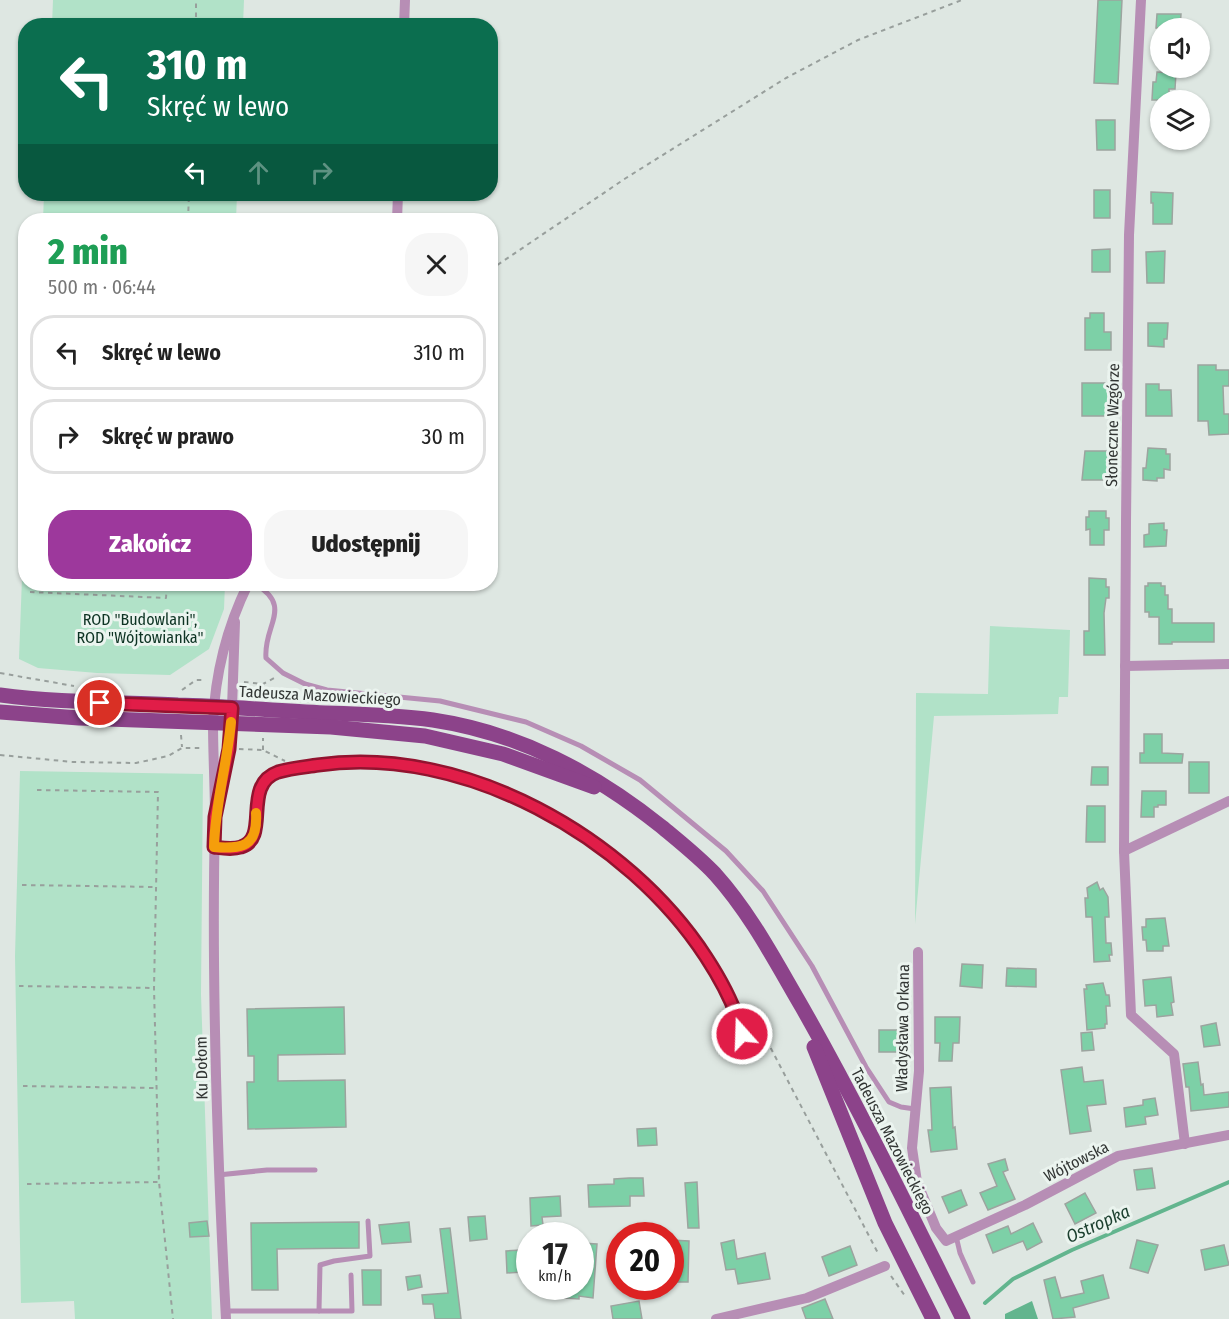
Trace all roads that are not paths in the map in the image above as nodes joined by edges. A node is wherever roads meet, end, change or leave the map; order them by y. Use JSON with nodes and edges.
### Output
{"nodes":[{"id":1,"x":405,"y":0,"type":"edge"},
{"id":2,"x":1141,"y":0,"type":"edge"},
{"id":3,"x":404,"y":18,"type":"edge"},
{"id":4,"x":245,"y":591,"type":"edge"},
{"id":5,"x":267,"y":591,"type":"edge"},
{"id":6,"x":235,"y":616,"type":"junction"},
{"id":7,"x":1229,"y":664,"type":"edge"},
{"id":8,"x":1125,"y":666,"type":"junction"},
{"id":9,"x":0,"y":695,"type":"edge"},
{"id":10,"x":0,"y":712,"type":"edge"},
{"id":11,"x":214,"y":715,"type":"junction"},
{"id":12,"x":232,"y":715,"type":"junction"},
{"id":13,"x":1229,"y":801,"type":"edge"},
{"id":14,"x":215,"y":817,"type":"junction"},
{"id":15,"x":214,"y":847,"type":"junction"},
{"id":16,"x":1124,"y":851,"type":"junction"},
{"id":17,"x":918,"y":952,"type":"dead end"},
{"id":18,"x":787,"y":982,"type":"junction"},
{"id":19,"x":737,"y":1047,"type":"dead end"},
{"id":20,"x":915,"y":1109,"type":"junction"},
{"id":21,"x":1229,"y":1135,"type":"edge"},
{"id":22,"x":1185,"y":1144,"type":"junction"},
{"id":23,"x":315,"y":1170,"type":"dead end"},
{"id":24,"x":218,"y":1175,"type":"junction"},
{"id":25,"x":368,"y":1221,"type":"dead end"},
{"id":26,"x":951,"y":1238,"type":"junction"},
{"id":27,"x":885,"y":1266,"type":"road end"},
{"id":28,"x":351,"y":1275,"type":"dead end"},
{"id":29,"x":973,"y":1282,"type":"dead end"},
{"id":30,"x":319,"y":1311,"type":"junction"},
{"id":31,"x":225,"y":1315,"type":"edge"},
{"id":32,"x":716,"y":1319,"type":"edge"},
{"id":33,"x":933,"y":1319,"type":"edge"},
{"id":34,"x":963,"y":1319,"type":"edge"}],
"edges":[{"from":1,"to":3,"type":"street"},
{"from":2,"to":8,"type":"street","name":"Słoneczne Wzgórze"},
{"from":4,"to":6,"type":"street","name":"Ku Dołom"},
{"from":5,"to":20,"type":"lane"},
{"from":6,"to":11,"type":"street","name":"Ku Dołom"},
{"from":6,"to":12,"type":"street","name":"Ku Dołom"},
{"from":7,"to":8,"type":"street"},
{"from":8,"to":16,"type":"street","name":"Słoneczne Wzgórze"},
{"from":9,"to":11,"type":"main road","name":"Tadeusza Mazowieckiego"},
{"from":10,"to":11,"type":"main road","name":"Tadeusza Mazowieckiego"},
{"from":11,"to":12,"type":"main road","name":"Tadeusza Mazowieckiego"},
{"from":11,"to":14,"type":"street","name":"Ku Dołom"},
{"from":12,"to":14,"type":"street","name":"Ku Dołom"},
{"from":12,"to":18,"type":"main road","name":"Tadeusza Mazowieckiego"},
{"from":13,"to":16,"type":"street"},
{"from":14,"to":15,"type":"street","name":"Ku Dołom"},
{"from":15,"to":19,"type":"lane"},
{"from":15,"to":24,"type":"street","name":"Ku Dołom"},
{"from":16,"to":22,"type":"street","name":"Słoneczne Wzgórze"},
{"from":17,"to":20,"type":"street","name":"Władysława Orkana"},
{"from":18,"to":33,"type":"main road","name":"Tadeusza Mazowieckiego"},
{"from":18,"to":34,"type":"main road","name":"Tadeusza Mazowieckiego"},
{"from":20,"to":26,"type":"street","name":"Władysława Orkana"},
{"from":21,"to":22,"type":"street","name":"Wójtowska"},
{"from":22,"to":26,"type":"street","name":"Wójtowska"},
{"from":23,"to":24,"type":"lane"},
{"from":24,"to":31,"type":"street","name":"Ku Dołom"},
{"from":25,"to":30,"type":"lane"},
{"from":26,"to":29,"type":"lane"},
{"from":27,"to":32,"type":"street"},
{"from":28,"to":30,"type":"lane"},
{"from":30,"to":31,"type":"lane"}]}
